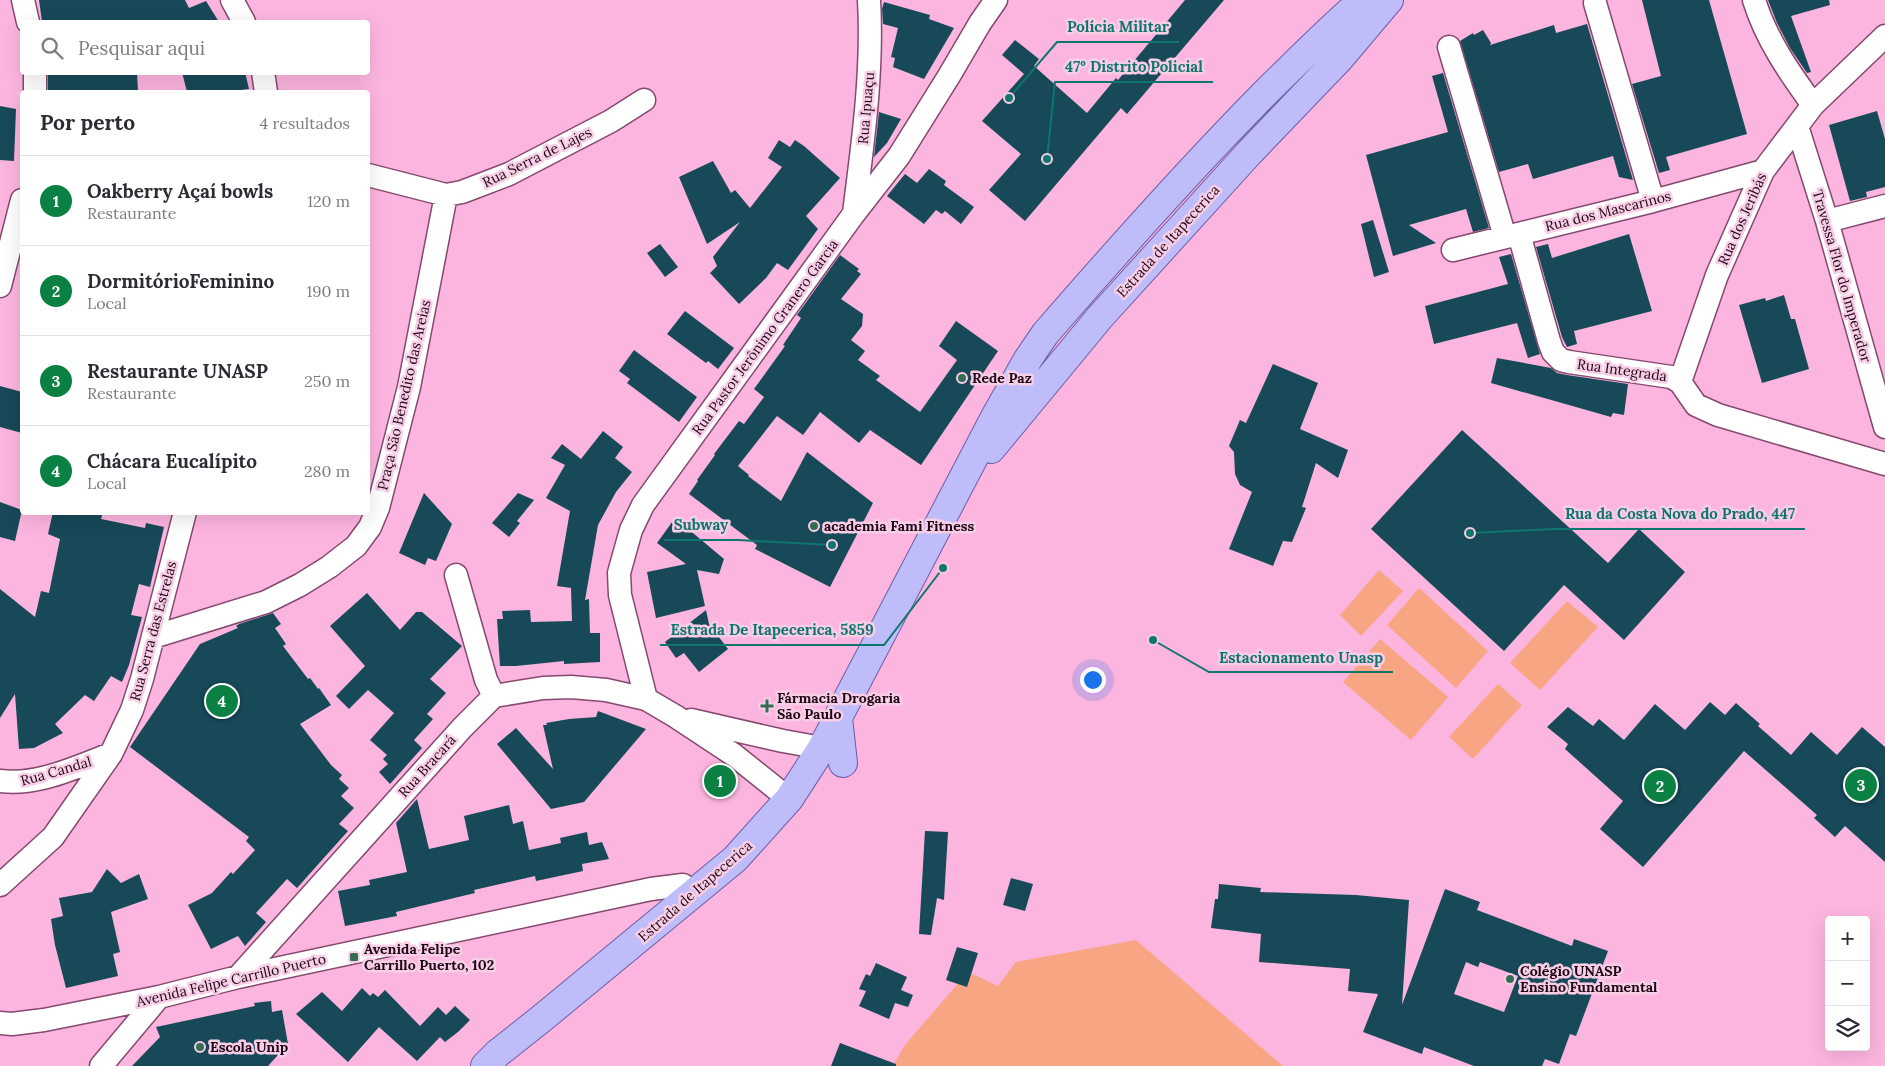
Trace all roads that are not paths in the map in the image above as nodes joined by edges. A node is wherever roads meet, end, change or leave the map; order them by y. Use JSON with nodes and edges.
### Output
{"nodes":[{"id":1,"x":23,"y":0,"type":"edge"},
{"id":2,"x":232,"y":0,"type":"edge"},
{"id":3,"x":869,"y":0,"type":"edge"},
{"id":4,"x":996,"y":0,"type":"edge"},
{"id":5,"x":1388,"y":0,"type":"edge"},
{"id":6,"x":1754,"y":0,"type":"edge"},
{"id":7,"x":1595,"y":3,"type":"dead end"},
{"id":8,"x":1356,"y":8,"type":"edge"},
{"id":9,"x":28,"y":20,"type":"edge"},
{"id":10,"x":243,"y":20,"type":"edge"},
{"id":11,"x":1885,"y":36,"type":"edge"},
{"id":12,"x":1449,"y":47,"type":"dead end"},
{"id":13,"x":34,"y":75,"type":"edge"},
{"id":14,"x":263,"y":75,"type":"edge"},
{"id":15,"x":35,"y":90,"type":"edge"},
{"id":16,"x":266,"y":90,"type":"edge"},
{"id":17,"x":644,"y":100,"type":"dead end"},
{"id":18,"x":1813,"y":105,"type":"junction"},
{"id":19,"x":1797,"y":126,"type":"junction"},
{"id":20,"x":1763,"y":170,"type":"junction"},
{"id":21,"x":370,"y":176,"type":"edge"},
{"id":22,"x":446,"y":195,"type":"junction"},
{"id":23,"x":1653,"y":201,"type":"junction"},
{"id":24,"x":1885,"y":206,"type":"edge"},
{"id":25,"x":20,"y":208,"type":"edge"},
{"id":26,"x":853,"y":215,"type":"junction"},
{"id":27,"x":1827,"y":221,"type":"junction"},
{"id":28,"x":1512,"y":236,"type":"junction"},
{"id":29,"x":1453,"y":250,"type":"dead end"},
{"id":30,"x":0,"y":286,"type":"edge"},
{"id":31,"x":1680,"y":382,"type":"junction"},
{"id":32,"x":1885,"y":427,"type":"edge"},
{"id":33,"x":1885,"y":464,"type":"edge"},
{"id":34,"x":184,"y":515,"type":"edge"},
{"id":35,"x":456,"y":576,"type":"dead end"},
{"id":36,"x":153,"y":637,"type":"junction"},
{"id":37,"x":494,"y":696,"type":"junction"},
{"id":38,"x":646,"y":699,"type":"junction"},
{"id":39,"x":675,"y":716,"type":"junction"},
{"id":40,"x":111,"y":754,"type":"junction"},
{"id":41,"x":833,"y":755,"type":"junction"},
{"id":42,"x":0,"y":781,"type":"edge"},
{"id":43,"x":789,"y":799,"type":"junction"},
{"id":44,"x":0,"y":885,"type":"edge"},
{"id":45,"x":694,"y":894,"type":"junction"},
{"id":46,"x":238,"y":977,"type":"junction"},
{"id":47,"x":159,"y":997,"type":"junction"},
{"id":48,"x":0,"y":1023,"type":"edge"},
{"id":49,"x":101,"y":1066,"type":"edge"},
{"id":50,"x":485,"y":1066,"type":"edge"}],
"edges":[{"from":1,"to":9,"type":"street"},
{"from":2,"to":10,"type":"street"},
{"from":3,"to":26,"type":"street","name":"Rua Ipuaçu"},
{"from":4,"to":26,"type":"street","name":"Rua Pastor Jerônimo Granero Garcia"},
{"from":5,"to":8,"type":"main road","name":"Estrada de Itapecerica"},
{"from":6,"to":18,"type":"street"},
{"from":7,"to":23,"type":"street"},
{"from":8,"to":41,"type":"main road","name":"Estrada de Itapecerica"},
{"from":11,"to":18,"type":"street","name":"Rua dos Jeribás"},
{"from":12,"to":28,"type":"street","name":"Rua Integrada"},
{"from":13,"to":15,"type":"street"},
{"from":14,"to":16,"type":"street"},
{"from":17,"to":22,"type":"street","name":"Rua Serra de Lajes"},
{"from":18,"to":19,"type":"street","name":"Rua dos Jeribás"},
{"from":19,"to":20,"type":"street","name":"Rua dos Jeribás"},
{"from":19,"to":27,"type":"street","name":"Travessa Flor do Imperador"},
{"from":20,"to":23,"type":"street","name":"Rua dos Mascarinos"},
{"from":20,"to":31,"type":"street","name":"Rua dos Jeribás"},
{"from":21,"to":22,"type":"street","name":"Rua Serra de Lajes"},
{"from":22,"to":36,"type":"street","name":"Praça São Benedito das Areias"},
{"from":23,"to":28,"type":"street","name":"Rua dos Mascarinos"},
{"from":24,"to":27,"type":"street"},
{"from":25,"to":30,"type":"street"},
{"from":26,"to":38,"type":"street","name":"Rua Pastor Jerônimo Granero Garcia"},
{"from":27,"to":32,"type":"street","name":"Travessa Flor do Imperador"},
{"from":28,"to":29,"type":"street","name":"Rua dos Mascarinos"},
{"from":28,"to":31,"type":"street","name":"Rua Integrada"},
{"from":31,"to":33,"type":"street","name":"Rua Integrada"},
{"from":34,"to":36,"type":"street","name":"Rua Serra das Estrelas"},
{"from":35,"to":37,"type":"street"},
{"from":36,"to":40,"type":"street","name":"Rua Serra das Estrelas"},
{"from":37,"to":38,"type":"street"},
{"from":37,"to":46,"type":"street","name":"Rua Bracará"},
{"from":38,"to":39,"type":"street"},
{"from":39,"to":41,"type":"street"},
{"from":39,"to":43,"type":"street"},
{"from":40,"to":42,"type":"street","name":"Rua Candal"},
{"from":40,"to":44,"type":"street","name":"Rua Serra das Estrelas"},
{"from":41,"to":43,"type":"main road","name":"Estrada de Itapecerica"},
{"from":43,"to":45,"type":"main road","name":"Estrada de Itapecerica"},
{"from":45,"to":46,"type":"street","name":"Avenida Felipe Carrillo Puerto"},
{"from":45,"to":50,"type":"main road","name":"Estrada de Itapecerica"},
{"from":46,"to":47,"type":"street","name":"Avenida Felipe Carrillo Puerto"},
{"from":47,"to":48,"type":"street","name":"Avenida Felipe Carrillo Puerto"},
{"from":47,"to":49,"type":"street"}]}
